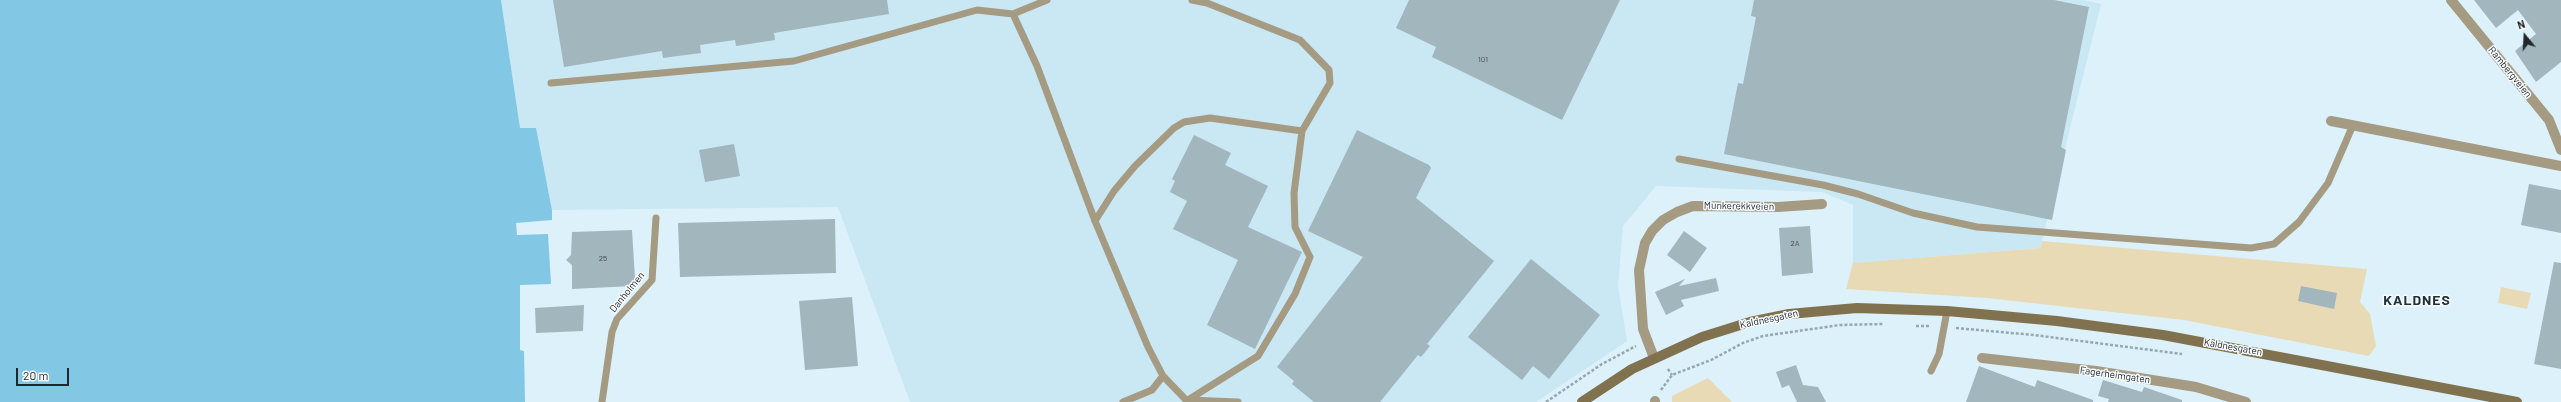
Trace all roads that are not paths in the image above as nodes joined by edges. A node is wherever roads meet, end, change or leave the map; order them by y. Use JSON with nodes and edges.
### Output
{"nodes":[{"id":1,"x":1048,"y":0,"type":"edge"},
{"id":2,"x":1192,"y":0,"type":"edge"},
{"id":3,"x":2451,"y":0,"type":"edge"},
{"id":4,"x":1013,"y":14,"type":"junction"},
{"id":5,"x":551,"y":83,"type":"dead end"},
{"id":6,"x":2330,"y":121,"type":"dead end"},
{"id":7,"x":2354,"y":125,"type":"junction"},
{"id":8,"x":1302,"y":131,"type":"junction"},
{"id":9,"x":2561,"y":150,"type":"edge"},
{"id":10,"x":1679,"y":159,"type":"dead end"},
{"id":11,"x":2561,"y":166,"type":"edge"},
{"id":12,"x":1822,"y":204,"type":"dead end"},
{"id":13,"x":656,"y":218,"type":"dead end"},
{"id":14,"x":1095,"y":221,"type":"junction"},
{"id":15,"x":1947,"y":311,"type":"junction"},
{"id":16,"x":1654,"y":358,"type":"junction"},
{"id":17,"x":1982,"y":358,"type":"dead end"},
{"id":18,"x":1931,"y":371,"type":"dead end"},
{"id":19,"x":1163,"y":376,"type":"junction"},
{"id":20,"x":1188,"y":401,"type":"edge"},
{"id":21,"x":602,"y":402,"type":"edge"},
{"id":22,"x":1123,"y":402,"type":"edge"},
{"id":23,"x":1238,"y":402,"type":"edge"},
{"id":24,"x":1582,"y":402,"type":"edge"},
{"id":25,"x":2246,"y":402,"type":"edge"},
{"id":26,"x":2517,"y":402,"type":"edge"}],
"edges":[{"from":1,"to":4,"type":"lane"},
{"from":2,"to":8,"type":"lane"},
{"from":3,"to":9,"type":"street","name":"Rambergveien"},
{"from":4,"to":5,"type":"lane"},
{"from":4,"to":14,"type":"lane"},
{"from":6,"to":7,"type":"street"},
{"from":7,"to":10,"type":"lane"},
{"from":7,"to":11,"type":"street"},
{"from":8,"to":14,"type":"lane"},
{"from":8,"to":20,"type":"lane"},
{"from":12,"to":16,"type":"street","name":"Munkerekkveien"},
{"from":13,"to":21,"type":"lane","name":"Danholmen"},
{"from":14,"to":19,"type":"lane"},
{"from":15,"to":16,"type":"main road","name":"Kaldnesgaten"},
{"from":15,"to":18,"type":"lane"},
{"from":15,"to":26,"type":"main road","name":"Kaldnesgaten"},
{"from":16,"to":24,"type":"main road","name":"Kaldnesgaten"},
{"from":17,"to":25,"type":"street","name":"Fagerheimgaten"},
{"from":19,"to":20,"type":"lane"},
{"from":19,"to":22,"type":"lane"},
{"from":20,"to":23,"type":"lane"}]}
